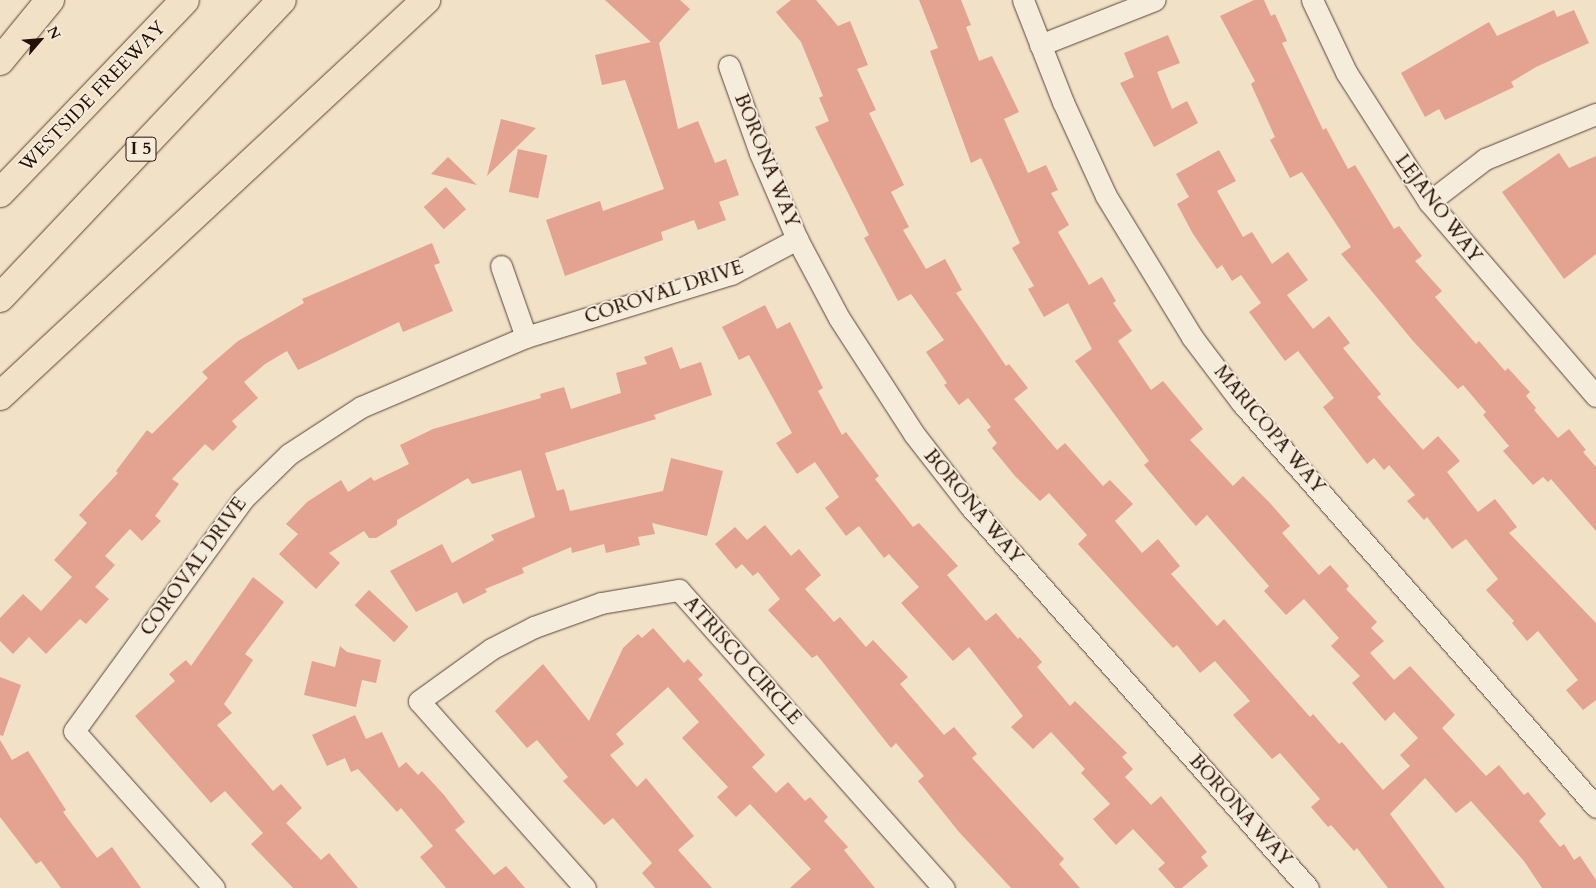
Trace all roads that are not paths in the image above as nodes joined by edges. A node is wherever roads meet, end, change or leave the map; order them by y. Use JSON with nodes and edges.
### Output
{"nodes":[{"id":1,"x":185,"y":0,"type":"edge"},
{"id":2,"x":282,"y":0,"type":"edge"},
{"id":3,"x":408,"y":0,"type":"edge"},
{"id":4,"x":426,"y":0,"type":"edge"},
{"id":5,"x":1022,"y":0,"type":"edge"},
{"id":6,"x":1154,"y":0,"type":"edge"},
{"id":7,"x":1312,"y":0,"type":"edge"},
{"id":8,"x":47,"y":3,"type":"edge"},
{"id":9,"x":1040,"y":44,"type":"junction"},
{"id":10,"x":0,"y":61,"type":"edge"},
{"id":11,"x":728,"y":66,"type":"dead end"},
{"id":12,"x":331,"y":86,"type":"junction"},
{"id":13,"x":1596,"y":114,"type":"edge"},
{"id":14,"x":0,"y":193,"type":"edge"},
{"id":15,"x":1429,"y":202,"type":"junction"},
{"id":16,"x":797,"y":239,"type":"junction"},
{"id":17,"x":501,"y":266,"type":"dead end"},
{"id":18,"x":0,"y":298,"type":"edge"},
{"id":19,"x":526,"y":337,"type":"junction"},
{"id":20,"x":0,"y":396,"type":"edge"},
{"id":21,"x":1596,"y":396,"type":"edge"},
{"id":22,"x":1596,"y":808,"type":"edge"},
{"id":23,"x":214,"y":888,"type":"edge"},
{"id":24,"x":585,"y":888,"type":"edge"},
{"id":25,"x":944,"y":888,"type":"edge"},
{"id":26,"x":1308,"y":888,"type":"edge"}],
"edges":[{"from":1,"to":14,"type":"highway","name":"WESTSIDE FREEWAY"},
{"from":2,"to":18,"type":"highway","number":"I 5"},
{"from":3,"to":12,"type":"highway"},
{"from":4,"to":12,"type":"highway"},
{"from":5,"to":9,"type":"street","name":"MARICOPA WAY"},
{"from":6,"to":9,"type":"street"},
{"from":7,"to":15,"type":"street","name":"LEJANO WAY"},
{"from":8,"to":10,"type":"highway"},
{"from":9,"to":22,"type":"street","name":"MARICOPA WAY"},
{"from":11,"to":16,"type":"street","name":"BORONA WAY"},
{"from":12,"to":20,"type":"highway"},
{"from":13,"to":15,"type":"street"},
{"from":15,"to":21,"type":"street","name":"LEJANO WAY"},
{"from":16,"to":19,"type":"street","name":"COROVAL DRIVE"},
{"from":16,"to":26,"type":"street","name":"BORONA WAY"},
{"from":17,"to":19,"type":"street"},
{"from":19,"to":23,"type":"street","name":"COROVAL DRIVE"},
{"from":24,"to":25,"type":"street","name":"ATRISCO CIRCLE"}]}
